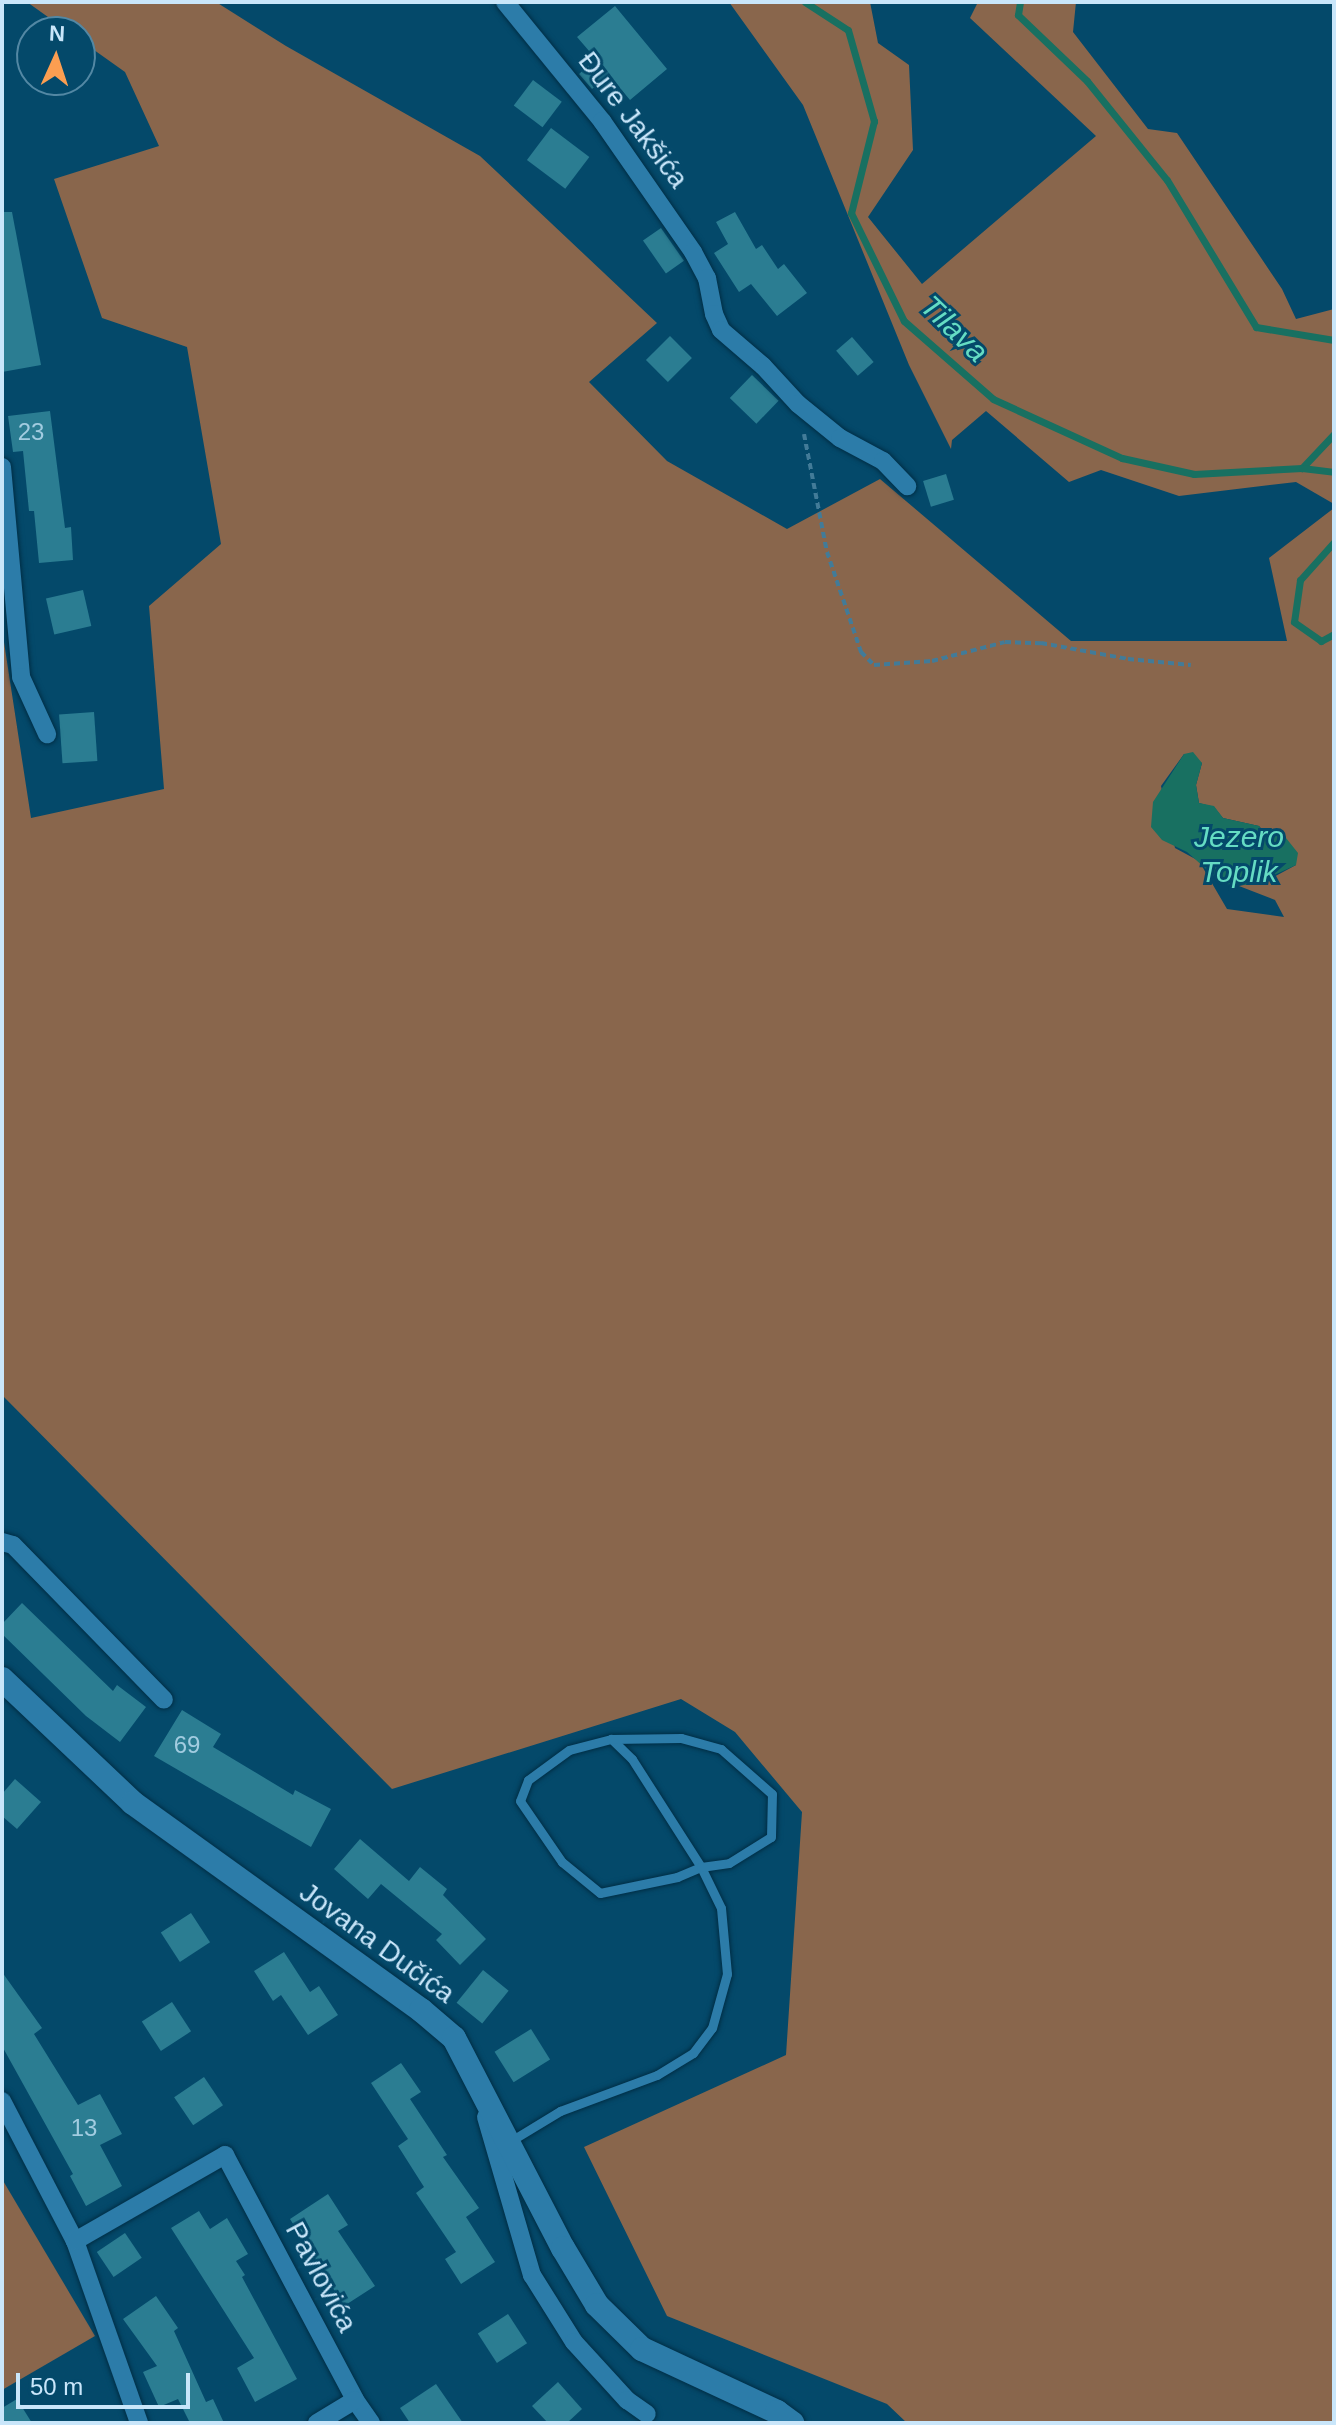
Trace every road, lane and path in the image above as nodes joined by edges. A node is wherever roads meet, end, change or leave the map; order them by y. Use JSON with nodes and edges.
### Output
{"nodes":[{"id":1,"x":505,"y":2,"type":"edge"},
{"id":2,"x":798,"y":404,"type":"junction"},
{"id":3,"x":2,"y":467,"type":"edge"},
{"id":4,"x":907,"y":486,"type":"dead end"},
{"id":5,"x":1191,"y":665,"type":"dead end"},
{"id":6,"x":47,"y":734,"type":"dead end"},
{"id":7,"x":2,"y":1542,"type":"edge"},
{"id":8,"x":2,"y":1679,"type":"edge"},
{"id":9,"x":164,"y":1700,"type":"dead end"},
{"id":10,"x":611,"y":1739,"type":"junction"},
{"id":11,"x":701,"y":1867,"type":"junction"},
{"id":12,"x":476,"y":2083,"type":"junction"},
{"id":13,"x":2,"y":2101,"type":"edge"},
{"id":14,"x":509,"y":2142,"type":"junction"},
{"id":15,"x":75,"y":2241,"type":"junction"},
{"id":16,"x":355,"y":2400,"type":"junction"},
{"id":17,"x":647,"y":2414,"type":"dead end"},
{"id":18,"x":139,"y":2423,"type":"edge"},
{"id":19,"x":317,"y":2423,"type":"edge"},
{"id":20,"x":371,"y":2423,"type":"edge"},
{"id":21,"x":792,"y":2423,"type":"edge"}],
"edges":[{"from":1,"to":2,"type":"street","name":"Đure Jakšića"},
{"from":2,"to":4,"type":"street","name":"Đure Jakšića"},
{"from":2,"to":5,"type":"path"},
{"from":3,"to":6,"type":"street"},
{"from":7,"to":9,"type":"street"},
{"from":8,"to":12,"type":"main road","name":"Jovana Dučića"},
{"from":10,"to":11,"type":"lane"},
{"from":10,"to":11,"type":"lane"},
{"from":10,"to":11,"type":"lane"},
{"from":11,"to":14,"type":"lane"},
{"from":12,"to":14,"type":"main road","name":"Jovana Dučića"},
{"from":12,"to":17,"type":"street"},
{"from":13,"to":15,"type":"street"},
{"from":14,"to":21,"type":"main road","name":"Jovana Dučića"},
{"from":15,"to":16,"type":"street","name":"Pavlovića"},
{"from":15,"to":18,"type":"street"},
{"from":16,"to":19,"type":"street"},
{"from":16,"to":20,"type":"street","name":"Pavlovića"}]}
